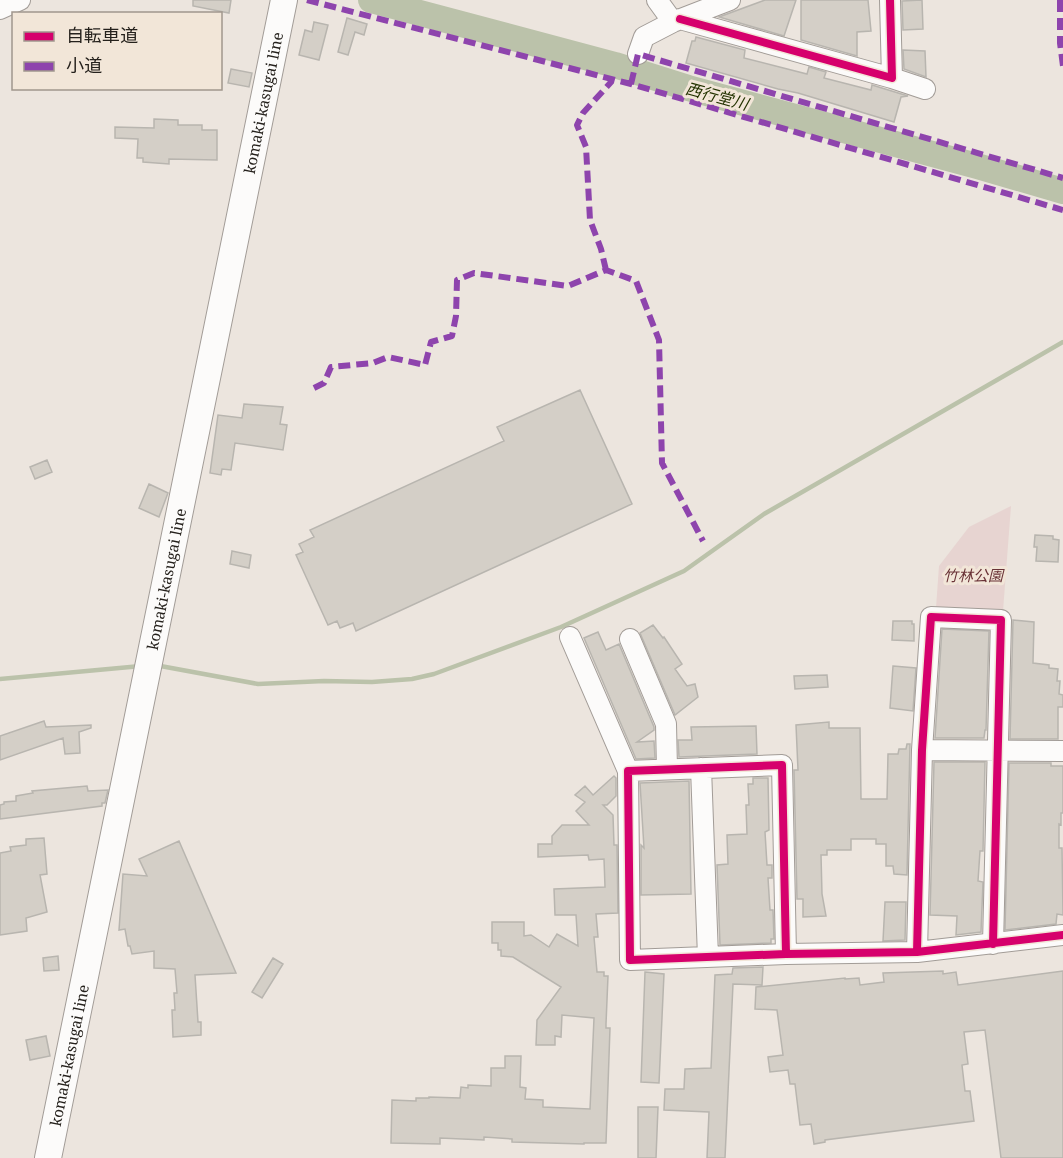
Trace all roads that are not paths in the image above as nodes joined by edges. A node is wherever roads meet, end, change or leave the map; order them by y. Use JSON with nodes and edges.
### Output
{"nodes":[{"id":1,"x":20,"y":0,"type":"edge"},
{"id":2,"x":284,"y":0,"type":"edge"},
{"id":3,"x":657,"y":0,"type":"edge"},
{"id":4,"x":730,"y":0,"type":"edge"},
{"id":5,"x":890,"y":0,"type":"edge"},
{"id":6,"x":0,"y":9,"type":"edge"},
{"id":7,"x":676,"y":21,"type":"junction"},
{"id":8,"x":638,"y":54,"type":"dead end"},
{"id":9,"x":892,"y":78,"type":"junction"},
{"id":10,"x":925,"y":89,"type":"dead end"},
{"id":11,"x":570,"y":638,"type":"dead end"},
{"id":12,"x":630,"y":639,"type":"dead end"},
{"id":13,"x":998,"y":749,"type":"junction"},
{"id":14,"x":922,"y":750,"type":"junction"},
{"id":15,"x":1063,"y":751,"type":"edge"},
{"id":16,"x":701,"y":768,"type":"junction"},
{"id":17,"x":667,"y":770,"type":"junction"},
{"id":18,"x":628,"y":771,"type":"junction"},
{"id":19,"x":1063,"y":935,"type":"edge"},
{"id":20,"x":993,"y":944,"type":"junction"},
{"id":21,"x":917,"y":952,"type":"junction"},
{"id":22,"x":786,"y":954,"type":"junction"},
{"id":23,"x":708,"y":957,"type":"junction"},
{"id":24,"x":48,"y":1158,"type":"edge"}],
"edges":[{"from":1,"to":6,"type":"street"},
{"from":2,"to":24,"type":"main road","name":"komaki-kasugai line"},
{"from":3,"to":7,"type":"street"},
{"from":4,"to":7,"type":"street"},
{"from":5,"to":9,"type":"street"},
{"from":7,"to":8,"type":"street"},
{"from":7,"to":9,"type":"street"},
{"from":9,"to":10,"type":"street"},
{"from":11,"to":18,"type":"street"},
{"from":12,"to":17,"type":"street"},
{"from":13,"to":14,"type":"street"},
{"from":13,"to":14,"type":"street"},
{"from":13,"to":15,"type":"street"},
{"from":13,"to":20,"type":"street"},
{"from":14,"to":21,"type":"street"},
{"from":16,"to":17,"type":"street"},
{"from":16,"to":22,"type":"street"},
{"from":16,"to":23,"type":"street"},
{"from":17,"to":18,"type":"street"},
{"from":18,"to":23,"type":"street"},
{"from":19,"to":20,"type":"street"},
{"from":20,"to":21,"type":"street"},
{"from":21,"to":22,"type":"street"},
{"from":22,"to":23,"type":"street"}]}
